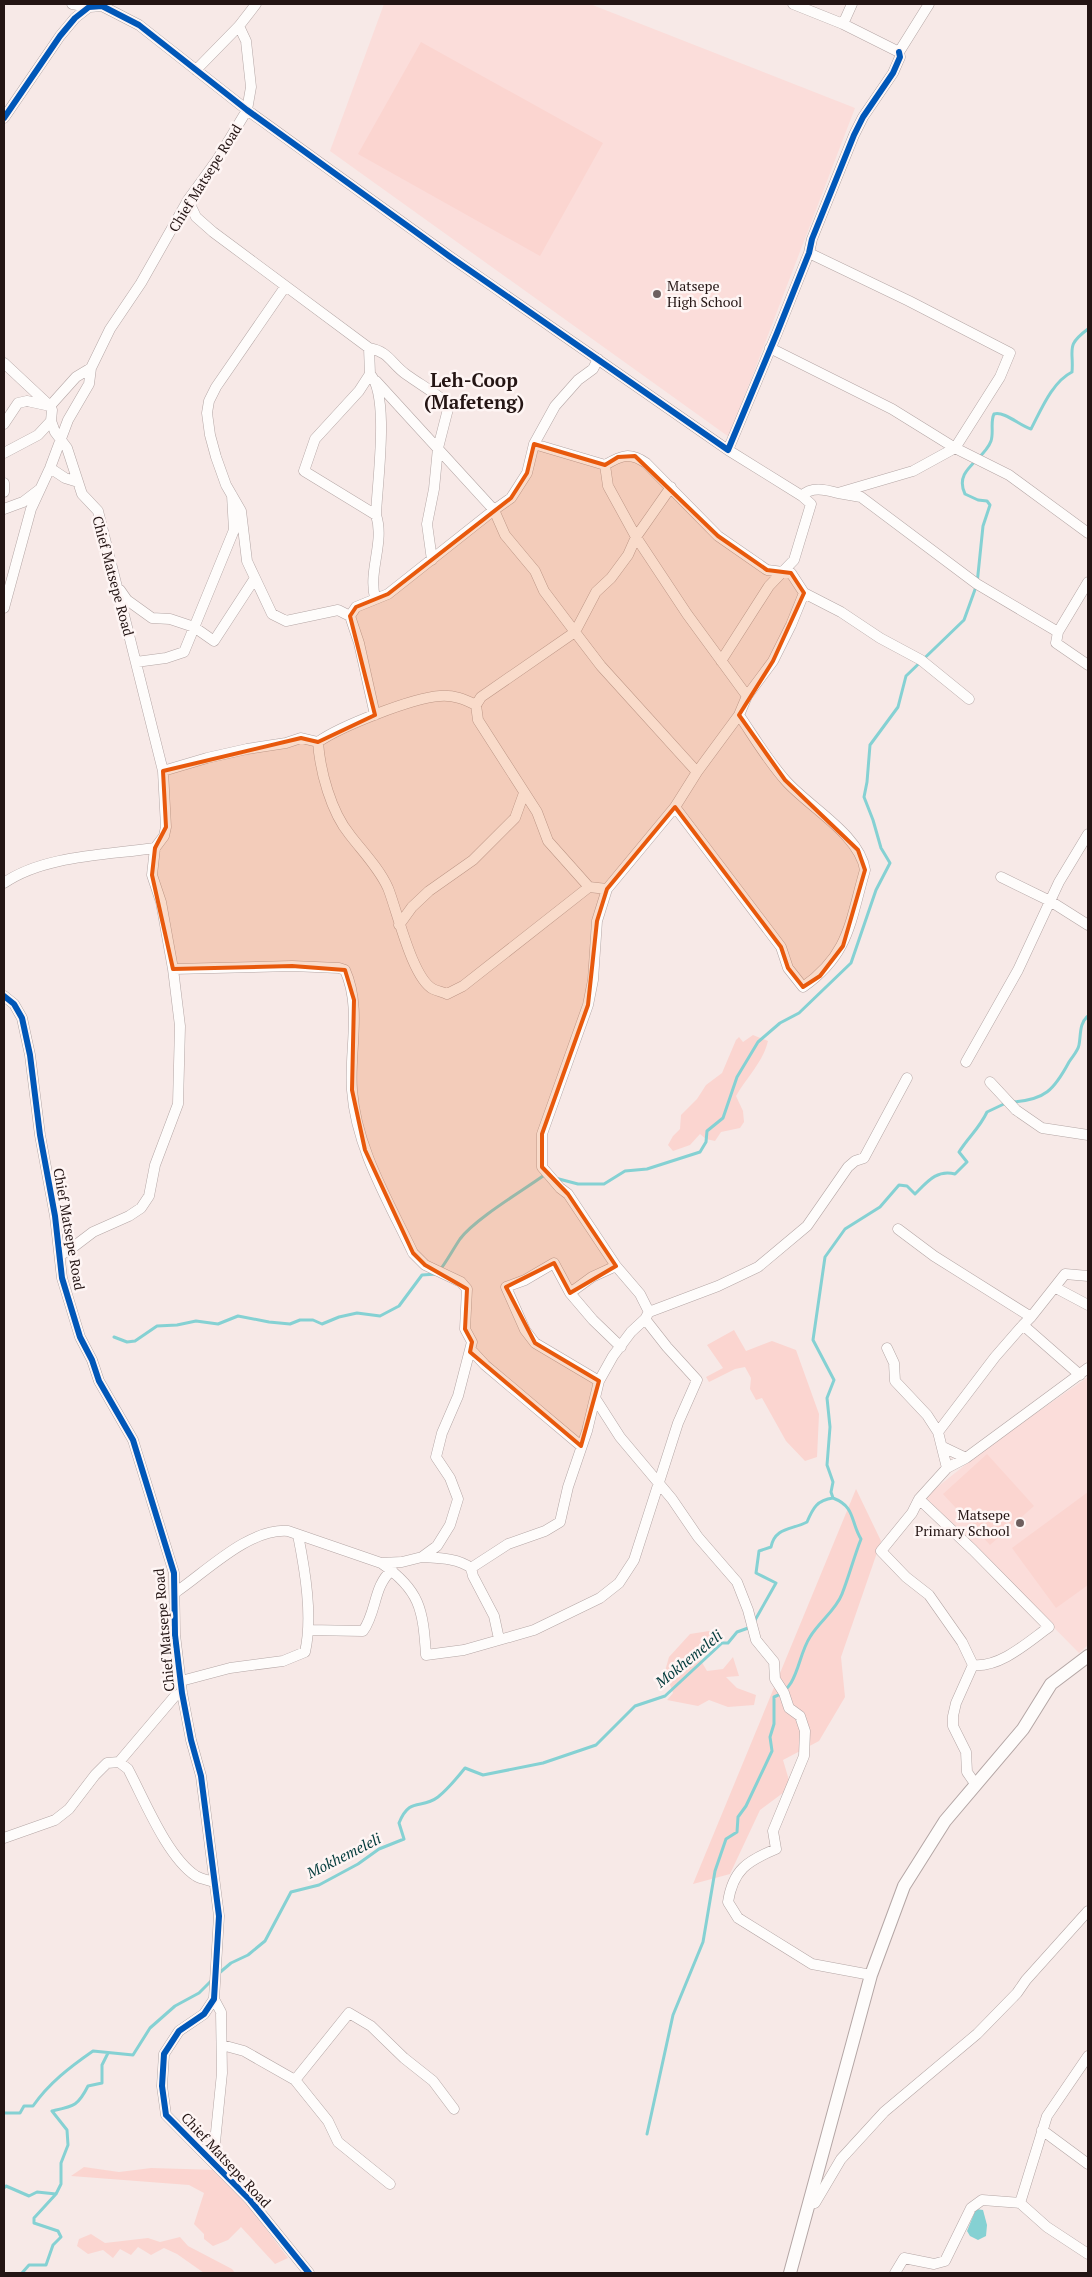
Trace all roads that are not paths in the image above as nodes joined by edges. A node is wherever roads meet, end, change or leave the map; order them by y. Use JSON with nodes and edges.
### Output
{"nodes":[{"id":1,"x":72,"y":4,"type":"edge"},
{"id":2,"x":256,"y":4,"type":"edge"},
{"id":3,"x":793,"y":4,"type":"edge"},
{"id":4,"x":852,"y":4,"type":"edge"},
{"id":5,"x":929,"y":4,"type":"edge"},
{"id":6,"x":89,"y":7,"type":"junction"},
{"id":7,"x":843,"y":24,"type":"junction"},
{"id":8,"x":239,"y":26,"type":"junction"},
{"id":9,"x":899,"y":52,"type":"junction"},
{"id":10,"x":196,"y":70,"type":"junction"},
{"id":11,"x":247,"y":110,"type":"junction"},
{"id":12,"x":4,"y":118,"type":"edge"},
{"id":13,"x":188,"y":200,"type":"junction"},
{"id":14,"x":809,"y":253,"type":"junction"},
{"id":15,"x":285,"y":287,"type":"junction"},
{"id":16,"x":369,"y":348,"type":"junction"},
{"id":17,"x":770,"y":348,"type":"junction"},
{"id":18,"x":598,"y":359,"type":"junction"},
{"id":19,"x":4,"y":363,"type":"edge"},
{"id":20,"x":91,"y":368,"type":"junction"},
{"id":21,"x":373,"y":377,"type":"junction"},
{"id":22,"x":50,"y":406,"type":"junction"},
{"id":23,"x":50,"y":421,"type":"junction"},
{"id":24,"x":4,"y":424,"type":"edge"},
{"id":25,"x":60,"y":440,"type":"junction"},
{"id":26,"x":534,"y":444,"type":"junction"},
{"id":27,"x":438,"y":448,"type":"junction"},
{"id":28,"x":955,"y":448,"type":"junction"},
{"id":29,"x":728,"y":450,"type":"junction"},
{"id":30,"x":4,"y":453,"type":"edge"},
{"id":31,"x":605,"y":465,"type":"junction"},
{"id":32,"x":50,"y":468,"type":"junction"},
{"id":33,"x":78,"y":482,"type":"junction"},
{"id":34,"x":4,"y":483,"type":"edge"},
{"id":35,"x":671,"y":487,"type":"junction"},
{"id":36,"x":41,"y":488,"type":"junction"},
{"id":37,"x":4,"y":492,"type":"edge"},
{"id":38,"x":838,"y":493,"type":"junction"},
{"id":39,"x":232,"y":494,"type":"junction"},
{"id":40,"x":802,"y":496,"type":"junction"},
{"id":41,"x":4,"y":509,"type":"edge"},
{"id":42,"x":494,"y":510,"type":"junction"},
{"id":43,"x":376,"y":515,"type":"junction"},
{"id":44,"x":1088,"y":533,"type":"edge"},
{"id":45,"x":636,"y":537,"type":"junction"},
{"id":46,"x":432,"y":560,"type":"junction"},
{"id":47,"x":784,"y":571,"type":"junction"},
{"id":48,"x":254,"y":578,"type":"junction"},
{"id":49,"x":1088,"y":582,"type":"edge"},
{"id":50,"x":115,"y":584,"type":"junction"},
{"id":51,"x":804,"y":593,"type":"junction"},
{"id":52,"x":375,"y":598,"type":"junction"},
{"id":53,"x":4,"y":608,"type":"edge"},
{"id":54,"x":350,"y":616,"type":"junction"},
{"id":55,"x":194,"y":627,"type":"junction"},
{"id":56,"x":575,"y":632,"type":"junction"},
{"id":57,"x":1058,"y":632,"type":"junction"},
{"id":58,"x":721,"y":661,"type":"junction"},
{"id":59,"x":136,"y":662,"type":"junction"},
{"id":60,"x":1088,"y":665,"type":"edge"},
{"id":61,"x":747,"y":696,"type":"junction"},
{"id":62,"x":969,"y":699,"type":"dead end"},
{"id":63,"x":476,"y":705,"type":"junction"},
{"id":64,"x":375,"y":715,"type":"junction"},
{"id":65,"x":739,"y":715,"type":"junction"},
{"id":66,"x":318,"y":742,"type":"junction"},
{"id":67,"x":163,"y":771,"type":"junction"},
{"id":68,"x":697,"y":772,"type":"junction"},
{"id":69,"x":524,"y":793,"type":"junction"},
{"id":70,"x":675,"y":807,"type":"junction"},
{"id":71,"x":1088,"y":834,"type":"edge"},
{"id":72,"x":155,"y":848,"type":"junction"},
{"id":73,"x":1001,"y":877,"type":"dead end"},
{"id":74,"x":4,"y":884,"type":"edge"},
{"id":75,"x":589,"y":886,"type":"junction"},
{"id":76,"x":607,"y":888,"type":"junction"},
{"id":77,"x":1050,"y":901,"type":"junction"},
{"id":78,"x":399,"y":925,"type":"junction"},
{"id":79,"x":1088,"y":925,"type":"edge"},
{"id":80,"x":173,"y":969,"type":"junction"},
{"id":81,"x":4,"y":996,"type":"edge"},
{"id":82,"x":966,"y":1062,"type":"dead end"},
{"id":83,"x":908,"y":1078,"type":"dead end"},
{"id":84,"x":990,"y":1082,"type":"dead end"},
{"id":85,"x":1088,"y":1136,"type":"edge"},
{"id":86,"x":898,"y":1229,"type":"dead end"},
{"id":87,"x":60,"y":1255,"type":"junction"},
{"id":88,"x":616,"y":1266,"type":"junction"},
{"id":89,"x":1088,"y":1276,"type":"edge"},
{"id":90,"x":1056,"y":1288,"type":"junction"},
{"id":91,"x":570,"y":1293,"type":"junction"},
{"id":92,"x":1088,"y":1304,"type":"edge"},
{"id":93,"x":647,"y":1315,"type":"junction"},
{"id":94,"x":1031,"y":1317,"type":"junction"},
{"id":95,"x":1023,"y":1325,"type":"junction"},
{"id":96,"x":621,"y":1347,"type":"junction"},
{"id":97,"x":887,"y":1348,"type":"dead end"},
{"id":98,"x":470,"y":1352,"type":"junction"},
{"id":99,"x":1084,"y":1371,"type":"edge"},
{"id":100,"x":599,"y":1381,"type":"junction"},
{"id":101,"x":595,"y":1398,"type":"junction"},
{"id":102,"x":938,"y":1432,"type":"junction"},
{"id":103,"x":581,"y":1446,"type":"junction"},
{"id":104,"x":943,"y":1447,"type":"junction"},
{"id":105,"x":966,"y":1458,"type":"junction"},
{"id":106,"x":947,"y":1468,"type":"junction"},
{"id":107,"x":660,"y":1485,"type":"junction"},
{"id":108,"x":919,"y":1499,"type":"junction"},
{"id":109,"x":298,"y":1535,"type":"junction"},
{"id":110,"x":422,"y":1557,"type":"junction"},
{"id":111,"x":381,"y":1563,"type":"junction"},
{"id":112,"x":471,"y":1568,"type":"junction"},
{"id":113,"x":392,"y":1570,"type":"junction"},
{"id":114,"x":176,"y":1592,"type":"junction"},
{"id":115,"x":308,"y":1630,"type":"junction"},
{"id":116,"x":499,"y":1639,"type":"junction"},
{"id":117,"x":1088,"y":1656,"type":"edge"},
{"id":118,"x":973,"y":1666,"type":"junction"},
{"id":119,"x":181,"y":1681,"type":"junction"},
{"id":120,"x":182,"y":1694,"type":"junction"},
{"id":121,"x":119,"y":1762,"type":"junction"},
{"id":122,"x":976,"y":1785,"type":"junction"},
{"id":123,"x":4,"y":1838,"type":"edge"},
{"id":124,"x":214,"y":1882,"type":"junction"},
{"id":125,"x":1088,"y":1911,"type":"edge"},
{"id":126,"x":871,"y":1975,"type":"junction"},
{"id":127,"x":214,"y":1999,"type":"junction"},
{"id":128,"x":222,"y":2045,"type":"junction"},
{"id":129,"x":1088,"y":2056,"type":"edge"},
{"id":130,"x":295,"y":2080,"type":"junction"},
{"id":131,"x":454,"y":2109,"type":"dead end"},
{"id":132,"x":1042,"y":2130,"type":"junction"},
{"id":133,"x":213,"y":2162,"type":"junction"},
{"id":134,"x":1088,"y":2164,"type":"edge"},
{"id":135,"x":390,"y":2184,"type":"dead end"},
{"id":136,"x":1020,"y":2203,"type":"junction"},
{"id":137,"x":809,"y":2204,"type":"junction"},
{"id":138,"x":1088,"y":2254,"type":"edge"},
{"id":139,"x":309,"y":2273,"type":"edge"},
{"id":140,"x":790,"y":2273,"type":"edge"},
{"id":141,"x":895,"y":2273,"type":"edge"}],
"edges":[{"from":1,"to":6,"type":"street"},
{"from":2,"to":8,"type":"street"},
{"from":3,"to":7,"type":"street"},
{"from":4,"to":7,"type":"street"},
{"from":5,"to":9,"type":"street"},
{"from":6,"to":10,"type":"street"},
{"from":6,"to":12,"type":"street"},
{"from":7,"to":9,"type":"street"},
{"from":8,"to":10,"type":"street"},
{"from":8,"to":11,"type":"street"},
{"from":9,"to":14,"type":"street"},
{"from":10,"to":11,"type":"street"},
{"from":11,"to":13,"type":"street","name":"Chief Matsepe Road"},
{"from":11,"to":18,"type":"street"},
{"from":13,"to":15,"type":"street"},
{"from":13,"to":20,"type":"street","name":"Chief Matsepe Road"},
{"from":14,"to":17,"type":"street"},
{"from":14,"to":28,"type":"street"},
{"from":15,"to":16,"type":"street"},
{"from":15,"to":39,"type":"street"},
{"from":16,"to":21,"type":"street"},
{"from":16,"to":27,"type":"street"},
{"from":17,"to":28,"type":"street"},
{"from":17,"to":29,"type":"street"},
{"from":18,"to":26,"type":"street"},
{"from":18,"to":29,"type":"street"},
{"from":19,"to":22,"type":"street"},
{"from":20,"to":22,"type":"street"},
{"from":20,"to":25,"type":"street","name":"Chief Matsepe Road"},
{"from":21,"to":27,"type":"street"},
{"from":21,"to":43,"type":"street"},
{"from":21,"to":43,"type":"street"},
{"from":22,"to":23,"type":"street"},
{"from":22,"to":24,"type":"street"},
{"from":23,"to":25,"type":"street"},
{"from":23,"to":30,"type":"street"},
{"from":25,"to":32,"type":"street"},
{"from":25,"to":33,"type":"street","name":"Chief Matsepe Road"},
{"from":26,"to":31,"type":"street"},
{"from":26,"to":42,"type":"street"},
{"from":27,"to":42,"type":"street"},
{"from":27,"to":46,"type":"street"},
{"from":28,"to":38,"type":"street"},
{"from":28,"to":44,"type":"street"},
{"from":29,"to":40,"type":"street"},
{"from":31,"to":35,"type":"street"},
{"from":31,"to":45,"type":"street"},
{"from":32,"to":33,"type":"street"},
{"from":32,"to":36,"type":"street"},
{"from":33,"to":50,"type":"street","name":"Chief Matsepe Road"},
{"from":34,"to":37,"type":"street"},
{"from":35,"to":45,"type":"street"},
{"from":35,"to":47,"type":"street"},
{"from":36,"to":41,"type":"street"},
{"from":36,"to":53,"type":"street"},
{"from":38,"to":40,"type":"street"},
{"from":38,"to":57,"type":"street"},
{"from":39,"to":48,"type":"street"},
{"from":39,"to":55,"type":"street"},
{"from":40,"to":47,"type":"street"},
{"from":42,"to":46,"type":"street"},
{"from":42,"to":56,"type":"street"},
{"from":43,"to":52,"type":"street"},
{"from":45,"to":56,"type":"street"},
{"from":45,"to":58,"type":"street"},
{"from":46,"to":52,"type":"street"},
{"from":47,"to":51,"type":"street"},
{"from":47,"to":58,"type":"street"},
{"from":48,"to":54,"type":"street"},
{"from":48,"to":55,"type":"street"},
{"from":49,"to":57,"type":"street"},
{"from":50,"to":55,"type":"street"},
{"from":50,"to":59,"type":"street","name":"Chief Matsepe Road"},
{"from":51,"to":61,"type":"street"},
{"from":51,"to":62,"type":"street"},
{"from":52,"to":54,"type":"street"},
{"from":54,"to":64,"type":"street"},
{"from":55,"to":59,"type":"street"},
{"from":56,"to":63,"type":"street"},
{"from":56,"to":68,"type":"street"},
{"from":57,"to":60,"type":"street"},
{"from":58,"to":61,"type":"street"},
{"from":59,"to":67,"type":"street","name":"Chief Matsepe Road"},
{"from":61,"to":65,"type":"street"},
{"from":63,"to":64,"type":"street"},
{"from":63,"to":69,"type":"street"},
{"from":64,"to":66,"type":"street"},
{"from":65,"to":68,"type":"street"},
{"from":65,"to":70,"type":"street"},
{"from":66,"to":67,"type":"street"},
{"from":66,"to":78,"type":"street"},
{"from":67,"to":72,"type":"street","name":"Chief Matsepe Road"},
{"from":68,"to":70,"type":"street"},
{"from":69,"to":75,"type":"street"},
{"from":69,"to":78,"type":"street"},
{"from":70,"to":76,"type":"street"},
{"from":71,"to":77,"type":"street"},
{"from":72,"to":74,"type":"street"},
{"from":72,"to":80,"type":"street"},
{"from":73,"to":77,"type":"street"},
{"from":75,"to":76,"type":"street"},
{"from":75,"to":78,"type":"street"},
{"from":76,"to":88,"type":"street"},
{"from":77,"to":79,"type":"street"},
{"from":77,"to":82,"type":"street"},
{"from":80,"to":87,"type":"street"},
{"from":80,"to":98,"type":"street"},
{"from":81,"to":87,"type":"street","name":"Chief Matsepe Road"},
{"from":83,"to":93,"type":"street"},
{"from":84,"to":85,"type":"street"},
{"from":86,"to":94,"type":"street"},
{"from":87,"to":114,"type":"street","name":"Chief Matsepe Road"},
{"from":88,"to":91,"type":"street"},
{"from":88,"to":93,"type":"street"},
{"from":89,"to":90,"type":"street"},
{"from":90,"to":92,"type":"street"},
{"from":90,"to":94,"type":"street"},
{"from":91,"to":96,"type":"street"},
{"from":91,"to":100,"type":"street"},
{"from":93,"to":96,"type":"street"},
{"from":93,"to":107,"type":"street"},
{"from":94,"to":95,"type":"street"},
{"from":95,"to":99,"type":"street"},
{"from":95,"to":102,"type":"street"},
{"from":96,"to":100,"type":"street"},
{"from":97,"to":102,"type":"street"},
{"from":98,"to":103,"type":"street"},
{"from":98,"to":110,"type":"street"},
{"from":99,"to":105,"type":"street"},
{"from":100,"to":101,"type":"street"},
{"from":101,"to":103,"type":"street"},
{"from":101,"to":107,"type":"street"},
{"from":102,"to":104,"type":"street"},
{"from":103,"to":112,"type":"street"},
{"from":104,"to":105,"type":"street"},
{"from":104,"to":106,"type":"street"},
{"from":105,"to":106,"type":"street"},
{"from":106,"to":108,"type":"street"},
{"from":107,"to":116,"type":"street"},
{"from":107,"to":126,"type":"street"},
{"from":108,"to":118,"type":"street"},
{"from":108,"to":118,"type":"street"},
{"from":109,"to":111,"type":"street"},
{"from":109,"to":114,"type":"street"},
{"from":109,"to":115,"type":"street"},
{"from":110,"to":111,"type":"street"},
{"from":110,"to":112,"type":"street"},
{"from":111,"to":113,"type":"street"},
{"from":112,"to":116,"type":"street"},
{"from":113,"to":115,"type":"street"},
{"from":113,"to":116,"type":"street"},
{"from":114,"to":119,"type":"street","name":"Chief Matsepe Road"},
{"from":115,"to":119,"type":"street"},
{"from":117,"to":122,"type":"street"},
{"from":118,"to":122,"type":"street"},
{"from":119,"to":120,"type":"street","name":"Chief Matsepe Road"},
{"from":120,"to":121,"type":"street"},
{"from":120,"to":124,"type":"street","name":"Chief Matsepe Road"},
{"from":121,"to":123,"type":"street"},
{"from":121,"to":124,"type":"street"},
{"from":122,"to":126,"type":"street"},
{"from":124,"to":127,"type":"street","name":"Chief Matsepe Road"},
{"from":125,"to":137,"type":"street"},
{"from":126,"to":137,"type":"street"},
{"from":127,"to":128,"type":"street"},
{"from":127,"to":133,"type":"street","name":"Chief Matsepe Road"},
{"from":128,"to":130,"type":"street"},
{"from":128,"to":133,"type":"street"},
{"from":129,"to":132,"type":"street"},
{"from":130,"to":131,"type":"street"},
{"from":130,"to":135,"type":"street"},
{"from":132,"to":134,"type":"street"},
{"from":132,"to":136,"type":"street"},
{"from":133,"to":139,"type":"street","name":"Chief Matsepe Road"},
{"from":136,"to":138,"type":"street"},
{"from":136,"to":141,"type":"street"},
{"from":137,"to":140,"type":"street"}]}
